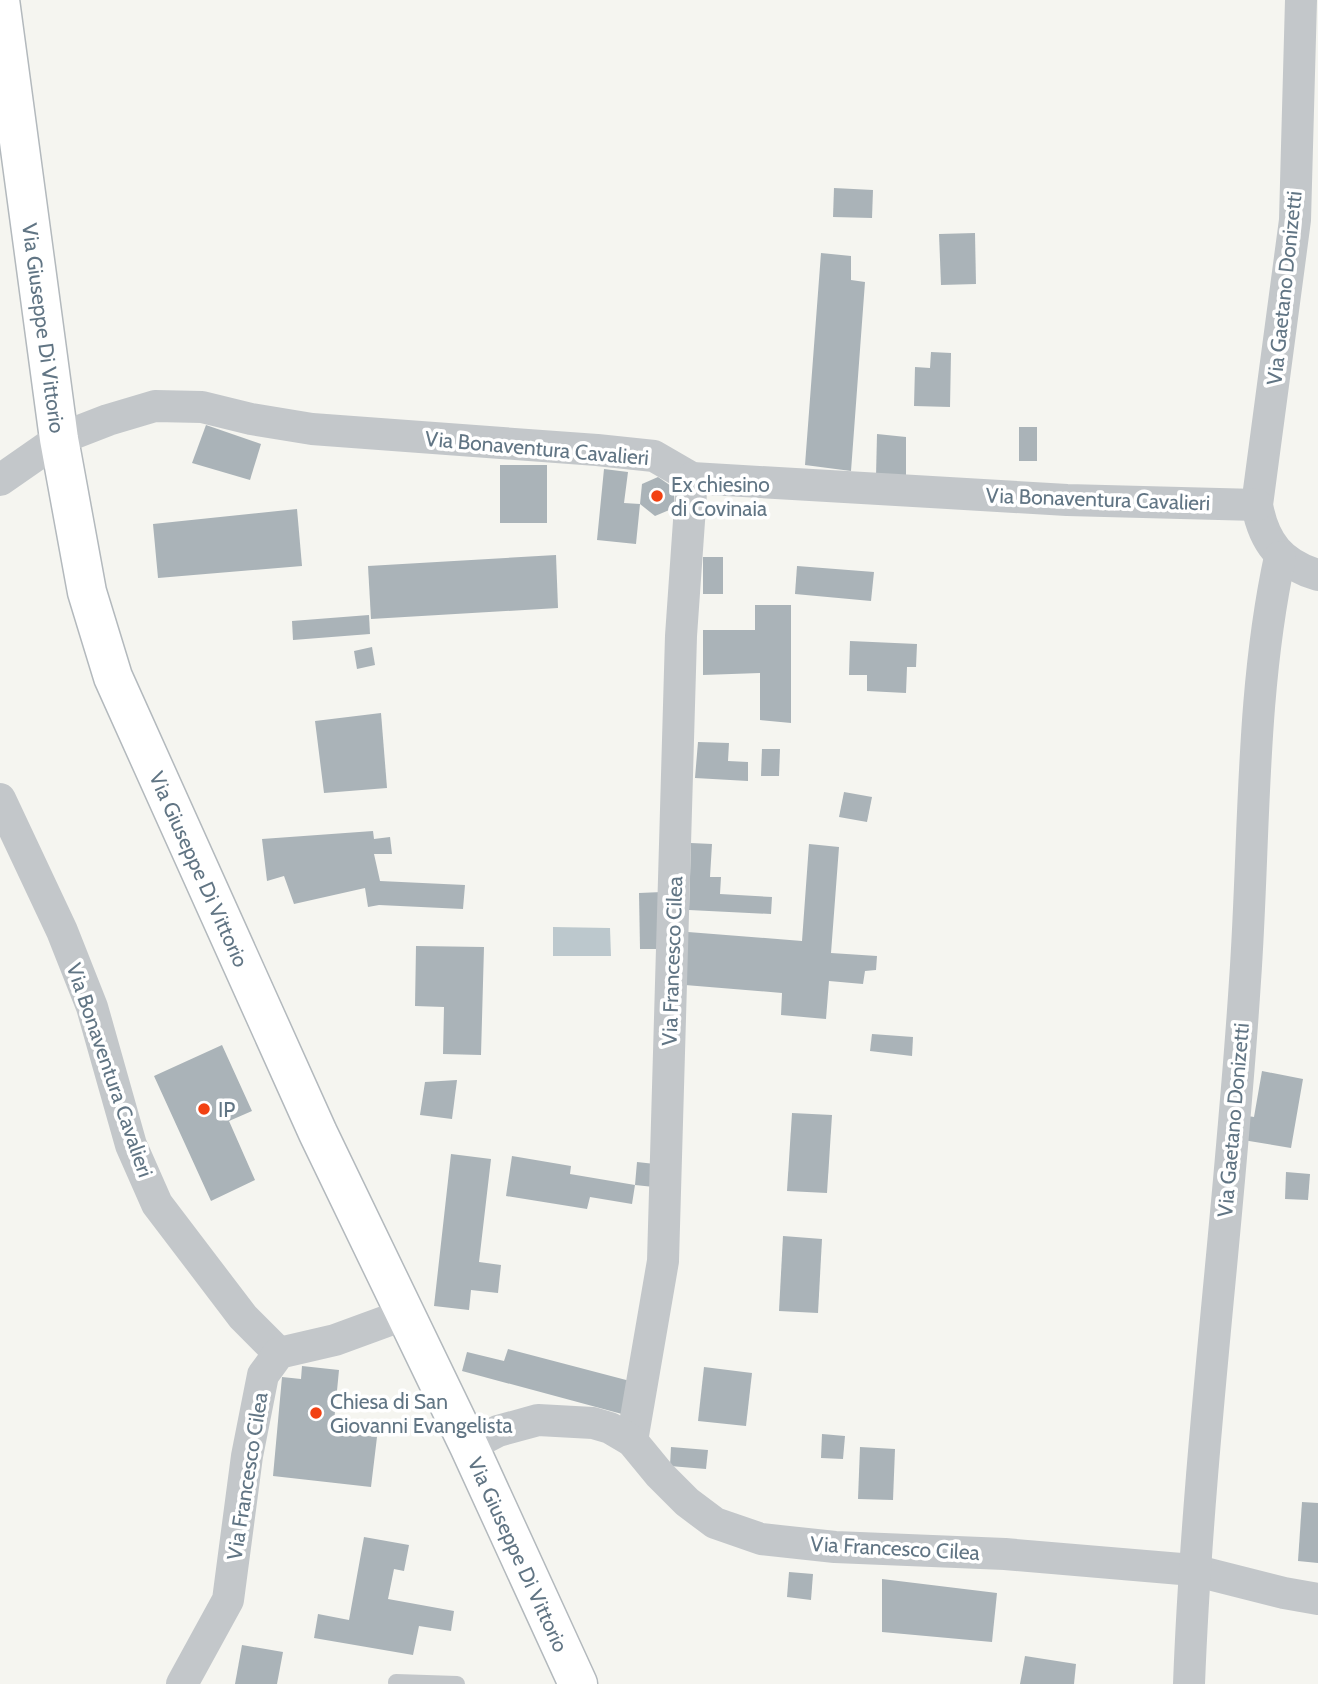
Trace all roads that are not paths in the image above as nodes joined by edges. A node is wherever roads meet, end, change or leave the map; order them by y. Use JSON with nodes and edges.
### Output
{"nodes":[{"id":1,"x":1,"y":0,"type":"edge"},
{"id":2,"x":1301,"y":0,"type":"edge"},
{"id":3,"x":59,"y":439,"type":"junction"},
{"id":4,"x":692,"y":478,"type":"junction"},
{"id":5,"x":0,"y":480,"type":"edge"},
{"id":6,"x":1267,"y":531,"type":"junction"},
{"id":7,"x":1318,"y":575,"type":"edge"},
{"id":8,"x":0,"y":799,"type":"edge"},
{"id":9,"x":406,"y":1314,"type":"junction"},
{"id":10,"x":279,"y":1353,"type":"junction"},
{"id":11,"x":632,"y":1441,"type":"junction"},
{"id":12,"x":469,"y":1446,"type":"junction"},
{"id":13,"x":1193,"y":1570,"type":"junction"},
{"id":14,"x":1318,"y":1599,"type":"edge"},
{"id":15,"x":396,"y":1682,"type":"edge"},
{"id":16,"x":182,"y":1684,"type":"edge"},
{"id":17,"x":457,"y":1684,"type":"edge"},
{"id":18,"x":578,"y":1684,"type":"edge"},
{"id":19,"x":1189,"y":1684,"type":"edge"}],
"edges":[{"from":1,"to":3,"type":"main road","name":"Via Giuseppe Di Vittorio"},
{"from":2,"to":6,"type":"street","name":"Via Gaetano Donizetti"},
{"from":3,"to":4,"type":"street","name":"Via Bonaventura Cavalieri"},
{"from":3,"to":5,"type":"street","name":"Via Bonaventura Cavalieri"},
{"from":3,"to":9,"type":"main road","name":"Via Giuseppe Di Vittorio"},
{"from":4,"to":6,"type":"street","name":"Via Bonaventura Cavalieri"},
{"from":4,"to":11,"type":"street","name":"Via Francesco Cilea"},
{"from":6,"to":7,"type":"street"},
{"from":6,"to":13,"type":"street","name":"Via Gaetano Donizetti"},
{"from":8,"to":10,"type":"street","name":"Via Bonaventura Cavalieri"},
{"from":9,"to":10,"type":"street"},
{"from":9,"to":12,"type":"main road","name":"Via Giuseppe Di Vittorio"},
{"from":10,"to":16,"type":"street","name":"Via Francesco Cilea"},
{"from":11,"to":12,"type":"street","name":"Via Francesco Cilea"},
{"from":11,"to":13,"type":"street","name":"Via Francesco Cilea"},
{"from":12,"to":18,"type":"main road","name":"Via Giuseppe Di Vittorio"},
{"from":13,"to":14,"type":"street","name":"Via Francesco Cilea"},
{"from":13,"to":19,"type":"street","name":"Via Gaetano Donizetti"},
{"from":15,"to":17,"type":"lane"}]}
